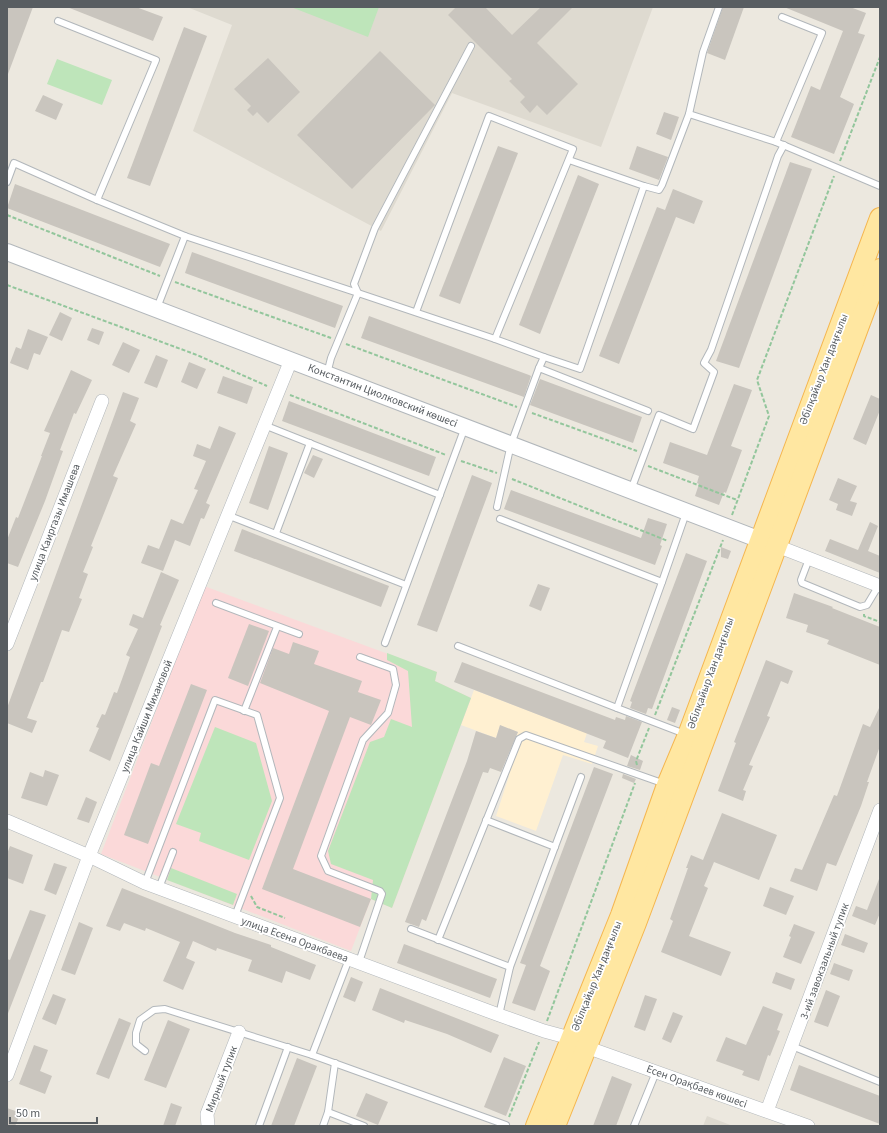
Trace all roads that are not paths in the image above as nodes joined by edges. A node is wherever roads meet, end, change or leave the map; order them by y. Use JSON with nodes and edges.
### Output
{"nodes":[{"id":1,"x":719,"y":7,"type":"edge"},
{"id":2,"x":782,"y":17,"type":"dead end"},
{"id":3,"x":58,"y":21,"type":"dead end"},
{"id":4,"x":471,"y":46,"type":"dead end"},
{"id":5,"x":689,"y":114,"type":"junction"},
{"id":6,"x":776,"y":142,"type":"junction"},
{"id":7,"x":784,"y":145,"type":"junction"},
{"id":8,"x":569,"y":160,"type":"junction"},
{"id":9,"x":10,"y":167,"type":"edge"},
{"id":10,"x":7,"y":182,"type":"edge"},
{"id":11,"x":644,"y":186,"type":"junction"},
{"id":12,"x":880,"y":186,"type":"edge"},
{"id":13,"x":97,"y":200,"type":"junction"},
{"id":14,"x":880,"y":218,"type":"edge"},
{"id":15,"x":185,"y":236,"type":"junction"},
{"id":16,"x":7,"y":252,"type":"edge"},
{"id":17,"x":880,"y":269,"type":"edge"},
{"id":18,"x":358,"y":293,"type":"junction"},
{"id":19,"x":157,"y":309,"type":"junction"},
{"id":20,"x":416,"y":312,"type":"junction"},
{"id":21,"x":495,"y":339,"type":"junction"},
{"id":22,"x":544,"y":357,"type":"junction"},
{"id":23,"x":291,"y":360,"type":"junction"},
{"id":24,"x":539,"y":368,"type":"junction"},
{"id":25,"x":327,"y":374,"type":"junction"},
{"id":26,"x":102,"y":401,"type":"dead end"},
{"id":27,"x":648,"y":411,"type":"dead end"},
{"id":28,"x":264,"y":425,"type":"junction"},
{"id":29,"x":465,"y":427,"type":"junction"},
{"id":30,"x":310,"y":443,"type":"junction"},
{"id":31,"x":511,"y":444,"type":"junction"},
{"id":32,"x":631,"y":490,"type":"junction"},
{"id":33,"x":440,"y":495,"type":"junction"},
{"id":34,"x":496,"y":507,"type":"dead end"},
{"id":35,"x":687,"y":512,"type":"junction"},
{"id":36,"x":227,"y":515,"type":"junction"},
{"id":37,"x":500,"y":518,"type":"dead end"},
{"id":38,"x":276,"y":533,"type":"junction"},
{"id":39,"x":768,"y":543,"type":"junction"},
{"id":40,"x":810,"y":559,"type":"junction"},
{"id":41,"x":662,"y":582,"type":"junction"},
{"id":42,"x":406,"y":585,"type":"junction"},
{"id":43,"x":879,"y":585,"type":"edge"},
{"id":44,"x":216,"y":603,"type":"dead end"},
{"id":45,"x":277,"y":626,"type":"junction"},
{"id":46,"x":299,"y":634,"type":"dead end"},
{"id":47,"x":385,"y":643,"type":"dead end"},
{"id":48,"x":7,"y":644,"type":"edge"},
{"id":49,"x":458,"y":646,"type":"dead end"},
{"id":50,"x":360,"y":657,"type":"dead end"},
{"id":51,"x":616,"y":708,"type":"junction"},
{"id":52,"x":244,"y":711,"type":"junction"},
{"id":53,"x":688,"y":735,"type":"junction"},
{"id":54,"x":581,"y":777,"type":"dead end"},
{"id":55,"x":667,"y":785,"type":"junction"},
{"id":56,"x":880,"y":810,"type":"edge"},
{"id":57,"x":486,"y":820,"type":"junction"},
{"id":58,"x":7,"y":821,"type":"edge"},
{"id":59,"x":555,"y":847,"type":"junction"},
{"id":60,"x":173,"y":852,"type":"dead end"},
{"id":61,"x":89,"y":856,"type":"junction"},
{"id":62,"x":145,"y":883,"type":"junction"},
{"id":63,"x":159,"y":888,"type":"junction"},
{"id":64,"x":235,"y":916,"type":"junction"},
{"id":65,"x":411,"y":929,"type":"dead end"},
{"id":66,"x":438,"y":940,"type":"junction"},
{"id":67,"x":354,"y":961,"type":"junction"},
{"id":68,"x":510,"y":967,"type":"junction"},
{"id":69,"x":499,"y":1015,"type":"junction"},
{"id":70,"x":239,"y":1032,"type":"junction"},
{"id":71,"x":578,"y":1042,"type":"junction"},
{"id":72,"x":792,"y":1046,"type":"junction"},
{"id":73,"x":288,"y":1047,"type":"junction"},
{"id":74,"x":145,"y":1052,"type":"dead end"},
{"id":75,"x":312,"y":1055,"type":"junction"},
{"id":76,"x":335,"y":1064,"type":"junction"},
{"id":77,"x":656,"y":1072,"type":"junction"},
{"id":78,"x":7,"y":1074,"type":"edge"},
{"id":79,"x":880,"y":1082,"type":"edge"},
{"id":80,"x":767,"y":1111,"type":"junction"},
{"id":81,"x":328,"y":1112,"type":"junction"},
{"id":82,"x":506,"y":1125,"type":"edge"},
{"id":83,"x":208,"y":1126,"type":"edge"},
{"id":84,"x":259,"y":1126,"type":"edge"},
{"id":85,"x":323,"y":1126,"type":"edge"},
{"id":86,"x":364,"y":1126,"type":"edge"},
{"id":87,"x":536,"y":1126,"type":"edge"},
{"id":88,"x":555,"y":1126,"type":"edge"},
{"id":89,"x":634,"y":1126,"type":"edge"},
{"id":90,"x":808,"y":1126,"type":"edge"}],
"edges":[{"from":1,"to":5,"type":"lane"},
{"from":2,"to":6,"type":"lane"},
{"from":3,"to":13,"type":"lane"},
{"from":4,"to":18,"type":"lane"},
{"from":5,"to":6,"type":"lane"},
{"from":5,"to":11,"type":"lane"},
{"from":6,"to":7,"type":"lane"},
{"from":7,"to":12,"type":"lane"},
{"from":7,"to":32,"type":"lane"},
{"from":8,"to":11,"type":"lane"},
{"from":8,"to":20,"type":"lane"},
{"from":8,"to":21,"type":"lane"},
{"from":9,"to":10,"type":"lane"},
{"from":9,"to":13,"type":"lane"},
{"from":11,"to":22,"type":"lane"},
{"from":13,"to":15,"type":"lane"},
{"from":14,"to":39,"type":"main road","name":"Әбілқайыр Хан даңғылы"},
{"from":15,"to":18,"type":"lane"},
{"from":15,"to":19,"type":"lane"},
{"from":16,"to":19,"type":"street","name":"Константин Циолковский көшесі"},
{"from":17,"to":39,"type":"main road","name":"Әбілқайыр Хан даңғылы"},
{"from":18,"to":20,"type":"lane"},
{"from":18,"to":25,"type":"lane"},
{"from":19,"to":23,"type":"street","name":"Константин Циолковский көшесі"},
{"from":20,"to":21,"type":"lane"},
{"from":21,"to":22,"type":"lane"},
{"from":22,"to":24,"type":"lane"},
{"from":23,"to":25,"type":"street","name":"Константин Циолковский көшесі"},
{"from":23,"to":28,"type":"street","name":"улица Кайши Михановой"},
{"from":24,"to":27,"type":"lane"},
{"from":24,"to":31,"type":"lane"},
{"from":25,"to":29,"type":"street","name":"Константин Циолковский көшесі"},
{"from":26,"to":48,"type":"street","name":"улица Каиргазы Имашева"},
{"from":28,"to":30,"type":"lane"},
{"from":28,"to":36,"type":"street","name":"улица Кайши Михановой"},
{"from":29,"to":31,"type":"street","name":"Константин Циолковский көшесі"},
{"from":29,"to":33,"type":"lane"},
{"from":30,"to":33,"type":"lane"},
{"from":30,"to":38,"type":"lane"},
{"from":31,"to":32,"type":"street","name":"Константин Циолковский көшесі"},
{"from":31,"to":34,"type":"lane"},
{"from":32,"to":35,"type":"street","name":"Константин Циолковский көшесі"},
{"from":33,"to":42,"type":"lane"},
{"from":35,"to":39,"type":"street","name":"Константин Циолковский көшесі"},
{"from":35,"to":41,"type":"lane"},
{"from":36,"to":38,"type":"lane"},
{"from":36,"to":61,"type":"street","name":"улица Кайши Михановой"},
{"from":37,"to":41,"type":"lane"},
{"from":38,"to":42,"type":"lane"},
{"from":39,"to":40,"type":"street"},
{"from":39,"to":53,"type":"main road","name":"Әбілқайыр Хан даңғылы"},
{"from":39,"to":71,"type":"main road","name":"Әбілқайыр Хан даңғылы"},
{"from":40,"to":43,"type":"street"},
{"from":40,"to":43,"type":"lane"},
{"from":41,"to":51,"type":"lane"},
{"from":42,"to":47,"type":"lane"},
{"from":44,"to":45,"type":"lane"},
{"from":45,"to":46,"type":"lane"},
{"from":45,"to":52,"type":"lane"},
{"from":49,"to":51,"type":"lane"},
{"from":50,"to":67,"type":"lane"},
{"from":51,"to":53,"type":"lane"},
{"from":52,"to":62,"type":"lane"},
{"from":52,"to":64,"type":"lane"},
{"from":53,"to":55,"type":"main road","name":"Әбілқайыр Хан даңғылы"},
{"from":54,"to":59,"type":"lane"},
{"from":55,"to":57,"type":"lane"},
{"from":55,"to":71,"type":"main road","name":"Әбілқайыр Хан даңғылы"},
{"from":56,"to":72,"type":"street","name":"3-ий завокзальный тупик"},
{"from":57,"to":59,"type":"lane"},
{"from":57,"to":66,"type":"lane"},
{"from":58,"to":61,"type":"street","name":"улица Есена Оракбаева"},
{"from":59,"to":68,"type":"lane"},
{"from":60,"to":63,"type":"lane"},
{"from":61,"to":62,"type":"street","name":"улица Есена Оракбаева"},
{"from":61,"to":78,"type":"street","name":"улица Кайши Михановой"},
{"from":62,"to":63,"type":"street","name":"улица Есена Оракбаева"},
{"from":63,"to":64,"type":"street","name":"улица Есена Оракбаева"},
{"from":64,"to":67,"type":"street","name":"улица Есена Оракбаева"},
{"from":65,"to":66,"type":"lane"},
{"from":66,"to":68,"type":"lane"},
{"from":67,"to":69,"type":"street","name":"улица Есена Оракбаева"},
{"from":67,"to":75,"type":"lane"},
{"from":68,"to":69,"type":"lane"},
{"from":69,"to":71,"type":"street","name":"улица Есена Оракбаева"},
{"from":70,"to":73,"type":"lane"},
{"from":70,"to":74,"type":"lane"},
{"from":70,"to":83,"type":"street","name":"Мирный тупик"},
{"from":71,"to":77,"type":"street","name":"Есен Орақбаев көшесі"},
{"from":71,"to":87,"type":"main road","name":"Әбілқайыр Хан даңғылы"},
{"from":71,"to":88,"type":"main road","name":"Әбілқайыр Хан даңғылы"},
{"from":72,"to":79,"type":"lane"},
{"from":72,"to":80,"type":"street","name":"3-ий завокзальный тупик"},
{"from":73,"to":75,"type":"lane"},
{"from":73,"to":84,"type":"lane"},
{"from":75,"to":76,"type":"lane"},
{"from":76,"to":81,"type":"lane"},
{"from":76,"to":82,"type":"lane"},
{"from":77,"to":80,"type":"street","name":"Есен Орақбаев көшесі"},
{"from":77,"to":89,"type":"lane"},
{"from":80,"to":90,"type":"street","name":"Есен Орақбаев көшесі"},
{"from":81,"to":85,"type":"lane"},
{"from":81,"to":86,"type":"lane"}]}
